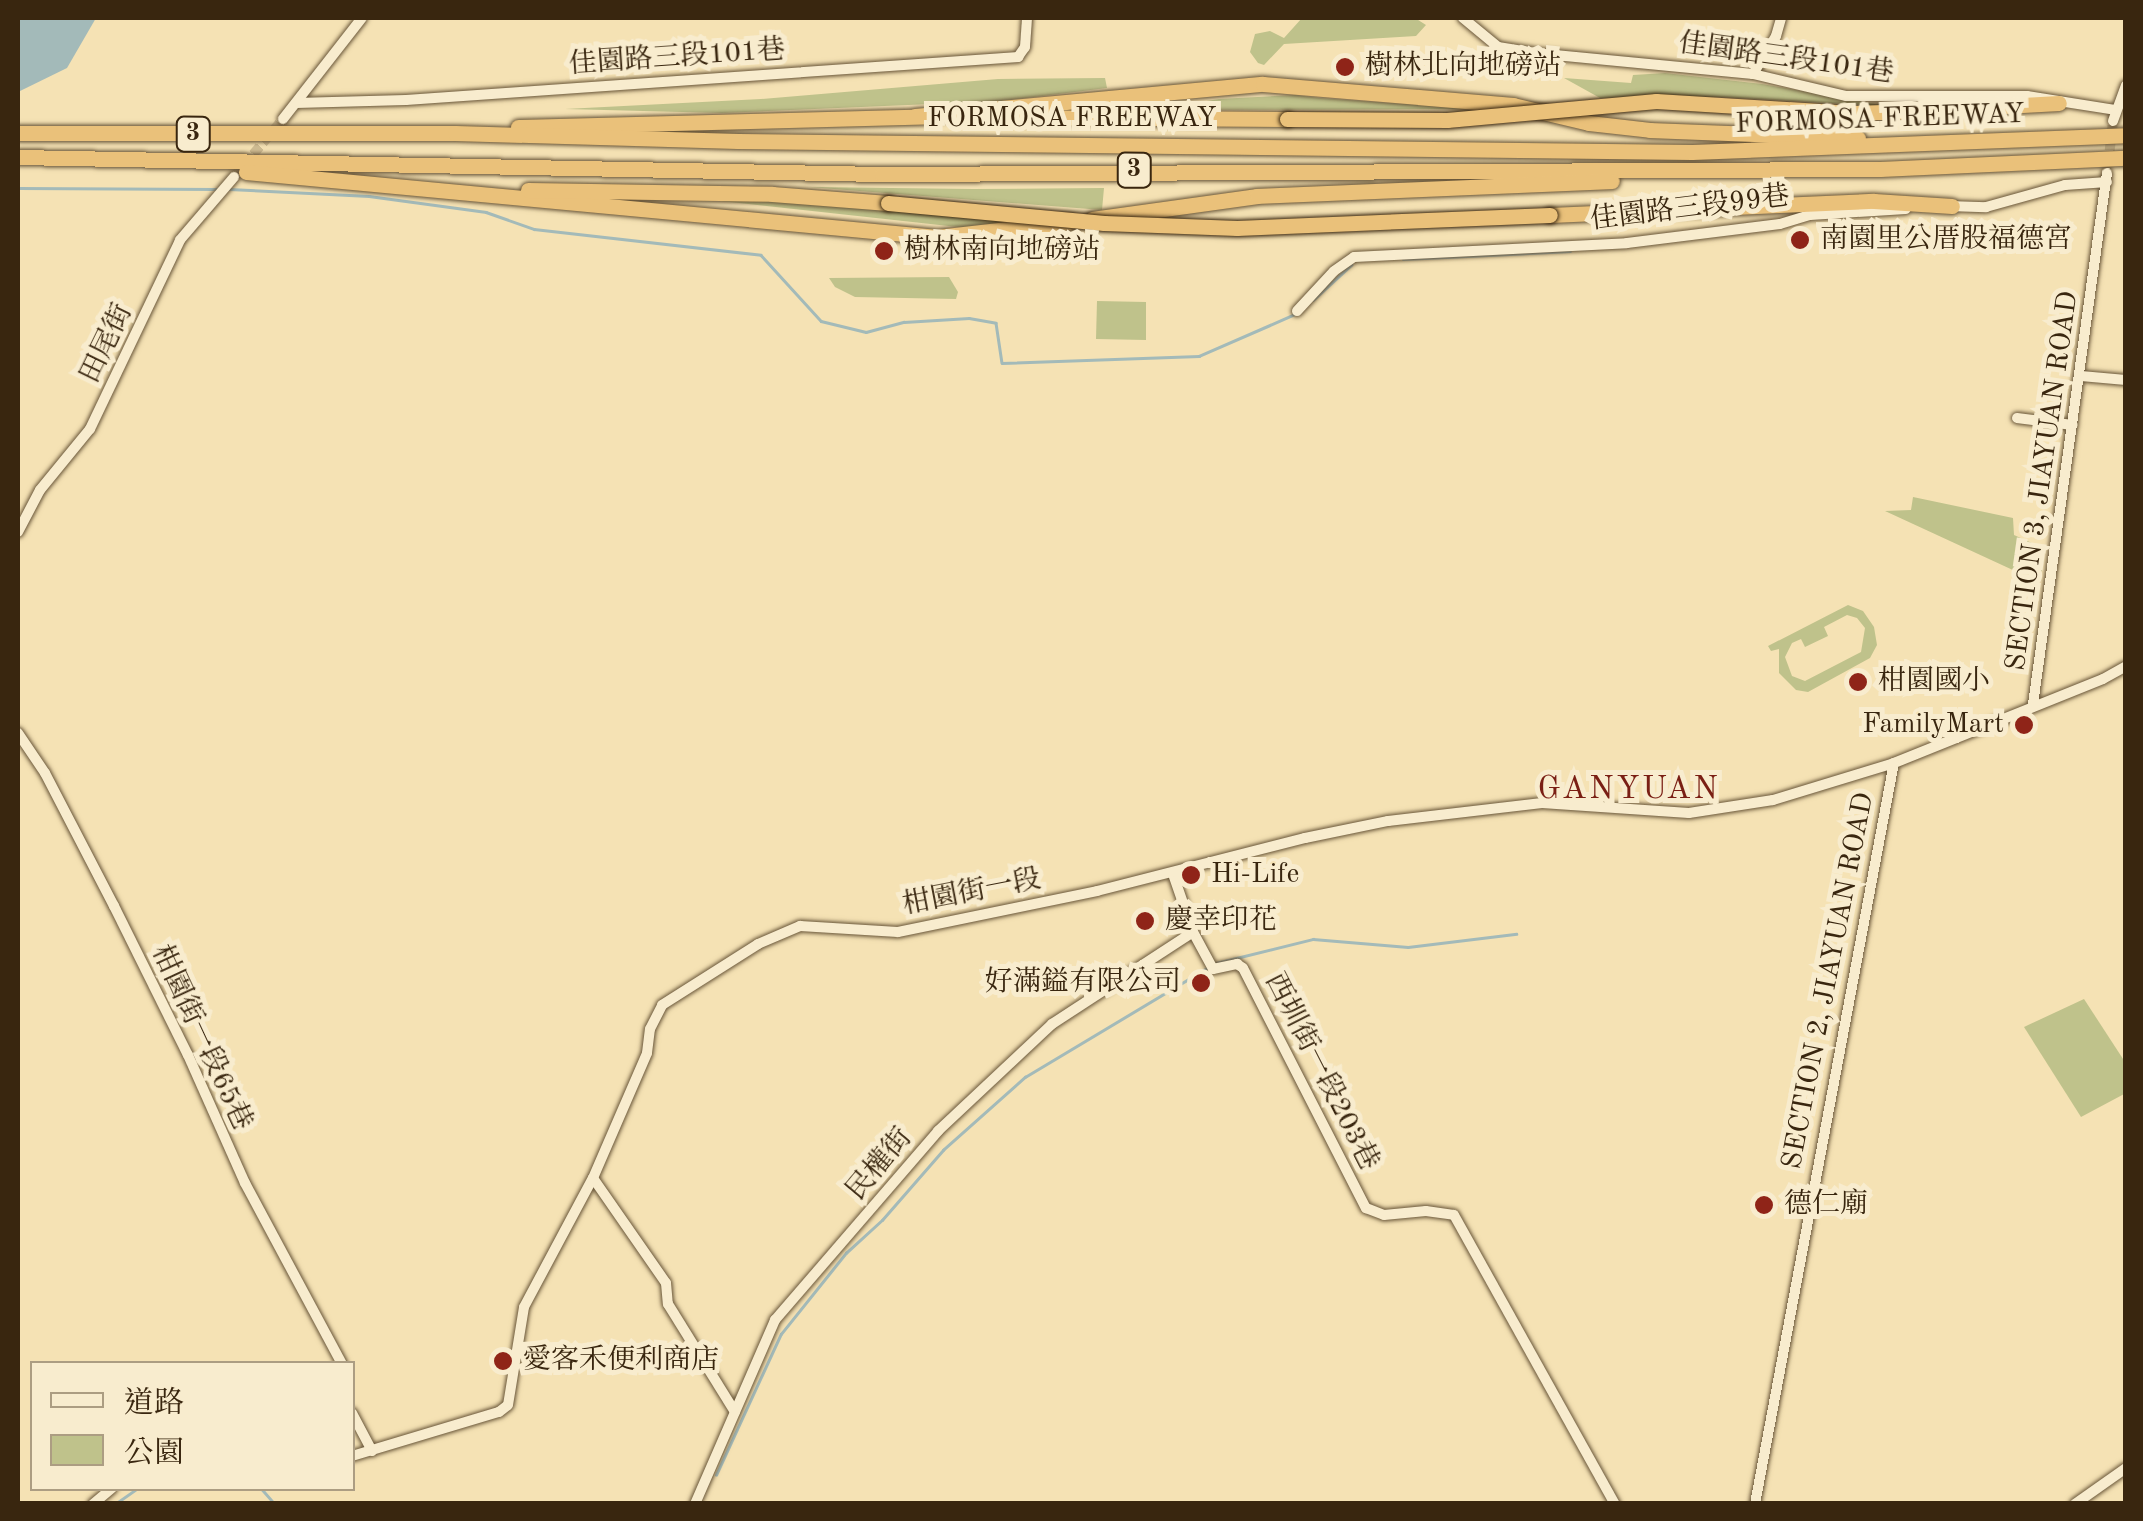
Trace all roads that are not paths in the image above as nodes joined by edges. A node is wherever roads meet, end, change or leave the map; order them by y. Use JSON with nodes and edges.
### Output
{"nodes":[{"id":1,"x":362,"y":18,"type":"edge"},
{"id":2,"x":1027,"y":18,"type":"edge"},
{"id":3,"x":1463,"y":18,"type":"edge"},
{"id":4,"x":1781,"y":18,"type":"edge"},
{"id":5,"x":1752,"y":74,"type":"junction"},
{"id":6,"x":2121,"y":101,"type":"edge"},
{"id":7,"x":296,"y":103,"type":"junction"},
{"id":8,"x":2059,"y":104,"type":"junction"},
{"id":9,"x":915,"y":116,"type":"junction"},
{"id":10,"x":282,"y":119,"type":"tunnel mouth"},
{"id":11,"x":454,"y":132,"type":"junction"},
{"id":12,"x":18,"y":133,"type":"edge"},
{"id":13,"x":2126,"y":135,"type":"edge"},
{"id":14,"x":1986,"y":141,"type":"junction"},
{"id":15,"x":22,"y":157,"type":"edge"},
{"id":16,"x":2126,"y":158,"type":"edge"},
{"id":17,"x":142,"y":162,"type":"junction"},
{"id":18,"x":1880,"y":169,"type":"junction"},
{"id":19,"x":2107,"y":177,"type":"joint"},
{"id":20,"x":227,"y":185,"type":"tunnel mouth"},
{"id":21,"x":440,"y":190,"type":"junction"},
{"id":22,"x":1952,"y":206,"type":"junction"},
{"id":23,"x":1297,"y":311,"type":"dead end"},
{"id":24,"x":2081,"y":376,"type":"junction"},
{"id":25,"x":2126,"y":380,"type":"edge"},
{"id":26,"x":2017,"y":418,"type":"dead end"},
{"id":27,"x":2073,"y":425,"type":"junction"},
{"id":28,"x":18,"y":532,"type":"edge"},
{"id":29,"x":2126,"y":666,"type":"edge"},
{"id":30,"x":2033,"y":704,"type":"junction"},
{"id":31,"x":18,"y":732,"type":"edge"},
{"id":32,"x":1894,"y":762,"type":"junction"},
{"id":33,"x":1173,"y":874,"type":"junction"},
{"id":34,"x":1192,"y":932,"type":"junction"},
{"id":35,"x":593,"y":1178,"type":"junction"},
{"id":36,"x":340,"y":1361,"type":"edge"},
{"id":37,"x":736,"y":1412,"type":"junction"},
{"id":38,"x":355,"y":1419,"type":"edge"},
{"id":39,"x":372,"y":1452,"type":"junction"},
{"id":40,"x":355,"y":1455,"type":"edge"},
{"id":41,"x":2126,"y":1468,"type":"edge"},
{"id":42,"x":694,"y":1504,"type":"edge"},
{"id":43,"x":1615,"y":1504,"type":"edge"},
{"id":44,"x":1755,"y":1504,"type":"edge"},
{"id":45,"x":2075,"y":1504,"type":"edge"}],
"edges":[{"from":1,"to":7,"type":"street"},
{"from":2,"to":7,"type":"street","name":"佳園路三段101巷"},
{"from":3,"to":5,"type":"street","name":"佳園路三段101巷"},
{"from":4,"to":5,"type":"street"},
{"from":5,"to":8,"type":"street","name":"佳園路三段101巷"},
{"from":6,"to":8,"type":"street","name":"佳園路三段101巷"},
{"from":7,"to":10,"type":"street"},
{"from":8,"to":9,"type":"highway","bridge":true},
{"from":9,"to":11,"type":"highway"},
{"from":9,"to":14,"type":"highway"},
{"from":11,"to":12,"type":"highway","name":"FORMOSA FREEWAY","number":"3"},
{"from":11,"to":14,"type":"highway","name":"FORMOSA FREEWAY","number":"3"},
{"from":13,"to":14,"type":"highway","name":"FORMOSA FREEWAY","number":"3"},
{"from":15,"to":17,"type":"highway","name":"FORMOSA FREEWAY","number":"3"},
{"from":16,"to":18,"type":"highway","name":"FORMOSA FREEWAY","number":"3"},
{"from":17,"to":18,"type":"highway","name":"FORMOSA FREEWAY","number":"3"},
{"from":17,"to":21,"type":"highway"},
{"from":18,"to":21,"type":"highway"},
{"from":19,"to":22,"type":"street","name":"佳園路三段99巷"},
{"from":19,"to":24,"type":"street","name":"SECTION 3, JIAYUAN ROAD"},
{"from":20,"to":28,"type":"street","name":"田尾街"},
{"from":21,"to":22,"type":"highway","bridge":true},
{"from":22,"to":23,"type":"street","name":"佳園路三段99巷"},
{"from":24,"to":25,"type":"street"},
{"from":24,"to":27,"type":"street","name":"SECTION 3, JIAYUAN ROAD"},
{"from":26,"to":27,"type":"street"},
{"from":27,"to":30,"type":"street","name":"SECTION 3, JIAYUAN ROAD"},
{"from":29,"to":30,"type":"street"},
{"from":30,"to":32,"type":"street","name":"SECTION 3, JIAYUAN ROAD"},
{"from":31,"to":36,"type":"street","name":"柑園街一段65巷"},
{"from":32,"to":33,"type":"street","name":"柑園街一段"},
{"from":32,"to":44,"type":"street","name":"SECTION 2, JIAYUAN ROAD"},
{"from":33,"to":34,"type":"street","name":"西圳街一段203巷"},
{"from":33,"to":35,"type":"street","name":"柑園街一段"},
{"from":34,"to":37,"type":"street","name":"民權街"},
{"from":34,"to":43,"type":"street","name":"西圳街一段203巷"},
{"from":35,"to":37,"type":"street"},
{"from":35,"to":39,"type":"street","name":"柑園街一段"},
{"from":37,"to":42,"type":"street","name":"民權街"},
{"from":38,"to":39,"type":"street"},
{"from":39,"to":40,"type":"street","name":"柑園街一段"},
{"from":41,"to":45,"type":"street"}]}
